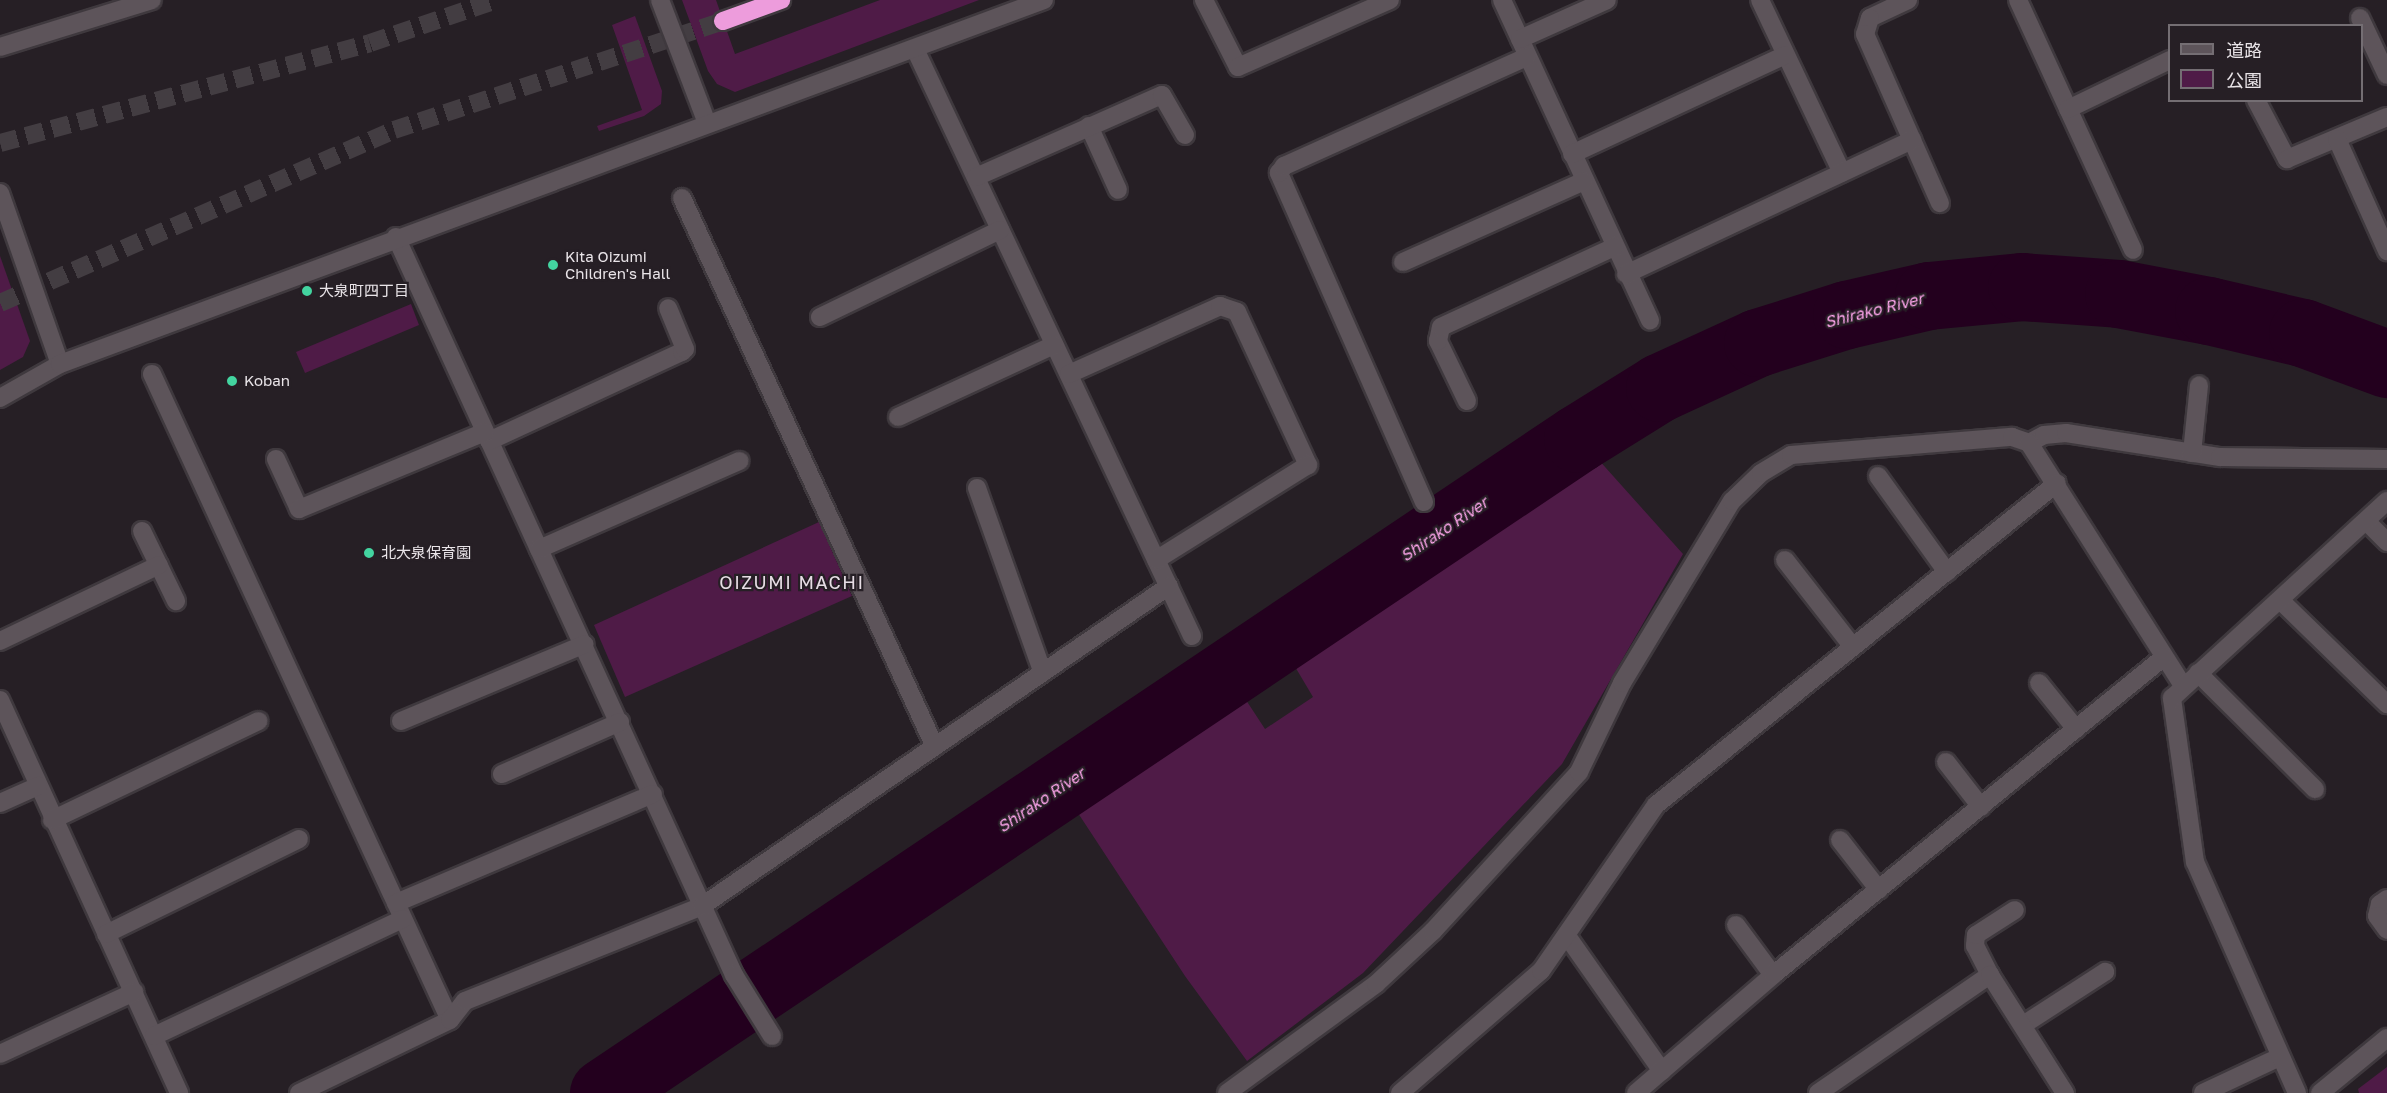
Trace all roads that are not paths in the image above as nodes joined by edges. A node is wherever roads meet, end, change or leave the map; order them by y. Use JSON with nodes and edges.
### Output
{"nodes":[{"id":1,"x":152,"y":0,"type":"edge"},
{"id":2,"x":660,"y":0,"type":"edge"},
{"id":3,"x":781,"y":0,"type":"edge"},
{"id":4,"x":1044,"y":0,"type":"edge"},
{"id":5,"x":1204,"y":0,"type":"edge"},
{"id":6,"x":1390,"y":0,"type":"edge"},
{"id":7,"x":1502,"y":0,"type":"edge"},
{"id":8,"x":1607,"y":0,"type":"edge"},
{"id":9,"x":1760,"y":0,"type":"edge"},
{"id":10,"x":1908,"y":0,"type":"edge"},
{"id":11,"x":2019,"y":1,"type":"edge"},
{"id":12,"x":2360,"y":18,"type":"dead end"},
{"id":13,"x":723,"y":21,"type":"tunnel mouth"},
{"id":14,"x":2363,"y":24,"type":"edge"},
{"id":15,"x":2363,"y":24,"type":"edge"},
{"id":16,"x":1520,"y":39,"type":"junction"},
{"id":17,"x":0,"y":47,"type":"edge"},
{"id":18,"x":915,"y":49,"type":"junction"},
{"id":19,"x":1785,"y":55,"type":"junction"},
{"id":20,"x":1527,"y":57,"type":"junction"},
{"id":21,"x":2168,"y":60,"type":"edge"},
{"id":22,"x":2387,"y":75,"type":"edge"},
{"id":23,"x":2257,"y":102,"type":"edge"},
{"id":24,"x":2068,"y":109,"type":"junction"},
{"id":25,"x":2387,"y":117,"type":"edge"},
{"id":26,"x":707,"y":123,"type":"junction"},
{"id":27,"x":1089,"y":126,"type":"junction"},
{"id":28,"x":1185,"y":135,"type":"dead end"},
{"id":29,"x":2337,"y":139,"type":"junction"},
{"id":30,"x":1912,"y":140,"type":"junction"},
{"id":31,"x":1572,"y":154,"type":"junction"},
{"id":32,"x":1842,"y":173,"type":"junction"},
{"id":33,"x":976,"y":177,"type":"junction"},
{"id":34,"x":1584,"y":181,"type":"junction"},
{"id":35,"x":1118,"y":190,"type":"dead end"},
{"id":36,"x":0,"y":194,"type":"edge"},
{"id":37,"x":682,"y":198,"type":"dead end"},
{"id":38,"x":1940,"y":203,"type":"dead end"},
{"id":39,"x":1000,"y":230,"type":"junction"},
{"id":40,"x":396,"y":237,"type":"junction"},
{"id":41,"x":1614,"y":247,"type":"junction"},
{"id":42,"x":2133,"y":250,"type":"dead end"},
{"id":43,"x":2387,"y":251,"type":"edge"},
{"id":44,"x":1403,"y":262,"type":"dead end"},
{"id":45,"x":1626,"y":274,"type":"junction"},
{"id":46,"x":668,"y":308,"type":"dead end"},
{"id":47,"x":820,"y":317,"type":"dead end"},
{"id":48,"x":1650,"y":320,"type":"dead end"},
{"id":49,"x":1054,"y":345,"type":"junction"},
{"id":50,"x":60,"y":364,"type":"junction"},
{"id":51,"x":152,"y":374,"type":"dead end"},
{"id":52,"x":1069,"y":374,"type":"junction"},
{"id":53,"x":2199,"y":385,"type":"dead end"},
{"id":54,"x":0,"y":398,"type":"edge"},
{"id":55,"x":1467,"y":400,"type":"dead end"},
{"id":56,"x":898,"y":417,"type":"dead end"},
{"id":57,"x":487,"y":437,"type":"junction"},
{"id":58,"x":2029,"y":443,"type":"junction"},
{"id":59,"x":2192,"y":453,"type":"junction"},
{"id":60,"x":276,"y":459,"type":"dead end"},
{"id":61,"x":2387,"y":459,"type":"edge"},
{"id":62,"x":739,"y":461,"type":"dead end"},
{"id":63,"x":1878,"y":476,"type":"dead end"},
{"id":64,"x":2057,"y":483,"type":"junction"},
{"id":65,"x":976,"y":488,"type":"dead end"},
{"id":66,"x":2387,"y":501,"type":"edge"},
{"id":67,"x":1424,"y":502,"type":"dead end"},
{"id":68,"x":2366,"y":521,"type":"junction"},
{"id":69,"x":142,"y":531,"type":"dead end"},
{"id":70,"x":2387,"y":542,"type":"edge"},
{"id":71,"x":539,"y":549,"type":"junction"},
{"id":72,"x":1156,"y":560,"type":"junction"},
{"id":73,"x":1785,"y":560,"type":"dead end"},
{"id":74,"x":159,"y":565,"type":"junction"},
{"id":75,"x":1947,"y":572,"type":"junction"},
{"id":76,"x":1169,"y":586,"type":"junction"},
{"id":77,"x":2281,"y":601,"type":"junction"},
{"id":78,"x":176,"y":602,"type":"dead end"},
{"id":79,"x":1192,"y":636,"type":"dead end"},
{"id":80,"x":0,"y":641,"type":"edge"},
{"id":81,"x":585,"y":644,"type":"junction"},
{"id":82,"x":1853,"y":647,"type":"junction"},
{"id":83,"x":2164,"y":657,"type":"junction"},
{"id":84,"x":1043,"y":673,"type":"junction"},
{"id":85,"x":2198,"y":673,"type":"junction"},
{"id":86,"x":2039,"y":683,"type":"dead end"},
{"id":87,"x":2183,"y":686,"type":"junction"},
{"id":88,"x":0,"y":700,"type":"edge"},
{"id":89,"x":2387,"y":704,"type":"edge"},
{"id":90,"x":259,"y":721,"type":"dead end"},
{"id":91,"x":401,"y":721,"type":"dead end"},
{"id":92,"x":620,"y":722,"type":"junction"},
{"id":93,"x":2076,"y":729,"type":"junction"},
{"id":94,"x":935,"y":747,"type":"junction"},
{"id":95,"x":1946,"y":762,"type":"dead end"},
{"id":96,"x":502,"y":774,"type":"dead end"},
{"id":97,"x":38,"y":786,"type":"junction"},
{"id":98,"x":2315,"y":789,"type":"dead end"},
{"id":99,"x":653,"y":794,"type":"junction"},
{"id":100,"x":0,"y":803,"type":"edge"},
{"id":101,"x":1980,"y":807,"type":"junction"},
{"id":102,"x":52,"y":820,"type":"junction"},
{"id":103,"x":299,"y":839,"type":"dead end"},
{"id":104,"x":1840,"y":840,"type":"dead end"},
{"id":105,"x":1879,"y":890,"type":"junction"},
{"id":106,"x":2387,"y":899,"type":"edge"},
{"id":107,"x":702,"y":906,"type":"junction"},
{"id":108,"x":2015,"y":910,"type":"dead end"},
{"id":109,"x":400,"y":911,"type":"junction"},
{"id":110,"x":1736,"y":925,"type":"dead end"},
{"id":111,"x":2387,"y":930,"type":"edge"},
{"id":112,"x":106,"y":934,"type":"junction"},
{"id":113,"x":1566,"y":936,"type":"junction"},
{"id":114,"x":2105,"y":972,"type":"dead end"},
{"id":115,"x":1773,"y":975,"type":"junction"},
{"id":116,"x":1990,"y":975,"type":"junction"},
{"id":117,"x":134,"y":992,"type":"junction"},
{"id":118,"x":450,"y":1020,"type":"junction"},
{"id":119,"x":2023,"y":1025,"type":"junction"},
{"id":120,"x":154,"y":1036,"type":"junction"},
{"id":121,"x":772,"y":1036,"type":"dead end"},
{"id":122,"x":2387,"y":1038,"type":"edge"},
{"id":123,"x":0,"y":1054,"type":"edge"},
{"id":124,"x":2280,"y":1057,"type":"junction"},
{"id":125,"x":1662,"y":1071,"type":"junction"},
{"id":126,"x":179,"y":1093,"type":"edge"},
{"id":127,"x":298,"y":1093,"type":"edge"},
{"id":128,"x":1227,"y":1093,"type":"edge"},
{"id":129,"x":1400,"y":1093,"type":"edge"},
{"id":130,"x":1636,"y":1093,"type":"edge"},
{"id":131,"x":1818,"y":1093,"type":"edge"},
{"id":132,"x":2065,"y":1093,"type":"edge"},
{"id":133,"x":2203,"y":1093,"type":"edge"},
{"id":134,"x":2297,"y":1093,"type":"edge"},
{"id":135,"x":2320,"y":1093,"type":"edge"}],
"edges":[{"from":1,"to":17,"type":"street"},
{"from":2,"to":26,"type":"street"},
{"from":3,"to":13,"type":"highway"},
{"from":4,"to":18,"type":"street"},
{"from":5,"to":6,"type":"street"},
{"from":7,"to":16,"type":"street"},
{"from":8,"to":16,"type":"street"},
{"from":9,"to":19,"type":"street"},
{"from":10,"to":30,"type":"street"},
{"from":11,"to":24,"type":"street"},
{"from":12,"to":14,"type":"street"},
{"from":15,"to":22,"type":"street"},
{"from":16,"to":20,"type":"street"},
{"from":18,"to":26,"type":"street"},
{"from":18,"to":33,"type":"street"},
{"from":19,"to":31,"type":"street"},
{"from":19,"to":32,"type":"street"},
{"from":20,"to":31,"type":"street"},
{"from":20,"to":67,"type":"street"},
{"from":21,"to":24,"type":"street"},
{"from":23,"to":29,"type":"street"},
{"from":24,"to":42,"type":"street"},
{"from":25,"to":29,"type":"street"},
{"from":26,"to":40,"type":"street"},
{"from":27,"to":28,"type":"street"},
{"from":27,"to":33,"type":"street"},
{"from":27,"to":35,"type":"street"},
{"from":29,"to":43,"type":"street"},
{"from":30,"to":32,"type":"street"},
{"from":30,"to":38,"type":"street"},
{"from":31,"to":34,"type":"street"},
{"from":32,"to":45,"type":"street"},
{"from":33,"to":39,"type":"street"},
{"from":34,"to":41,"type":"street"},
{"from":34,"to":44,"type":"street"},
{"from":36,"to":50,"type":"street"},
{"from":37,"to":94,"type":"street"},
{"from":39,"to":47,"type":"street"},
{"from":39,"to":49,"type":"street"},
{"from":40,"to":50,"type":"street"},
{"from":40,"to":57,"type":"street"},
{"from":41,"to":45,"type":"street"},
{"from":41,"to":55,"type":"street"},
{"from":45,"to":48,"type":"street"},
{"from":46,"to":57,"type":"street"},
{"from":49,"to":52,"type":"street"},
{"from":49,"to":56,"type":"street"},
{"from":50,"to":54,"type":"street"},
{"from":51,"to":109,"type":"street"},
{"from":52,"to":72,"type":"street"},
{"from":52,"to":72,"type":"street"},
{"from":53,"to":59,"type":"street"},
{"from":57,"to":60,"type":"street"},
{"from":57,"to":71,"type":"street"},
{"from":58,"to":59,"type":"street"},
{"from":58,"to":64,"type":"street"},
{"from":58,"to":128,"type":"street"},
{"from":59,"to":61,"type":"street"},
{"from":62,"to":71,"type":"street"},
{"from":63,"to":75,"type":"street"},
{"from":64,"to":75,"type":"street"},
{"from":64,"to":83,"type":"street"},
{"from":65,"to":84,"type":"street"},
{"from":66,"to":68,"type":"street"},
{"from":68,"to":70,"type":"street"},
{"from":68,"to":77,"type":"street"},
{"from":69,"to":74,"type":"street"},
{"from":71,"to":81,"type":"street"},
{"from":72,"to":76,"type":"street"},
{"from":73,"to":82,"type":"street"},
{"from":74,"to":78,"type":"street"},
{"from":74,"to":80,"type":"street"},
{"from":75,"to":82,"type":"street"},
{"from":76,"to":79,"type":"street"},
{"from":76,"to":84,"type":"street"},
{"from":77,"to":85,"type":"street"},
{"from":77,"to":89,"type":"street"},
{"from":81,"to":91,"type":"street"},
{"from":81,"to":92,"type":"street"},
{"from":82,"to":113,"type":"street"},
{"from":83,"to":87,"type":"street"},
{"from":83,"to":93,"type":"street"},
{"from":84,"to":94,"type":"street"},
{"from":85,"to":87,"type":"street"},
{"from":85,"to":98,"type":"street"},
{"from":86,"to":93,"type":"street"},
{"from":87,"to":124,"type":"street"},
{"from":88,"to":97,"type":"street"},
{"from":90,"to":102,"type":"street"},
{"from":92,"to":96,"type":"street"},
{"from":92,"to":99,"type":"street"},
{"from":93,"to":101,"type":"street"},
{"from":94,"to":107,"type":"street"},
{"from":95,"to":101,"type":"street"},
{"from":97,"to":100,"type":"street"},
{"from":97,"to":102,"type":"street"},
{"from":99,"to":107,"type":"street"},
{"from":99,"to":109,"type":"street"},
{"from":101,"to":105,"type":"street"},
{"from":102,"to":112,"type":"street"},
{"from":103,"to":112,"type":"street"},
{"from":104,"to":105,"type":"street"},
{"from":105,"to":115,"type":"street"},
{"from":106,"to":111,"type":"street"},
{"from":107,"to":118,"type":"street"},
{"from":107,"to":121,"type":"street"},
{"from":108,"to":116,"type":"street"},
{"from":109,"to":118,"type":"street"},
{"from":109,"to":120,"type":"street"},
{"from":110,"to":115,"type":"street"},
{"from":112,"to":117,"type":"street"},
{"from":113,"to":125,"type":"street"},
{"from":113,"to":129,"type":"street"},
{"from":114,"to":119,"type":"street"},
{"from":115,"to":125,"type":"street"},
{"from":116,"to":119,"type":"street"},
{"from":116,"to":131,"type":"street"},
{"from":117,"to":120,"type":"street"},
{"from":117,"to":123,"type":"street"},
{"from":118,"to":127,"type":"street"},
{"from":119,"to":132,"type":"street"},
{"from":120,"to":126,"type":"street"},
{"from":122,"to":135,"type":"street"},
{"from":124,"to":133,"type":"street"},
{"from":124,"to":134,"type":"street"},
{"from":125,"to":130,"type":"street"}]}
